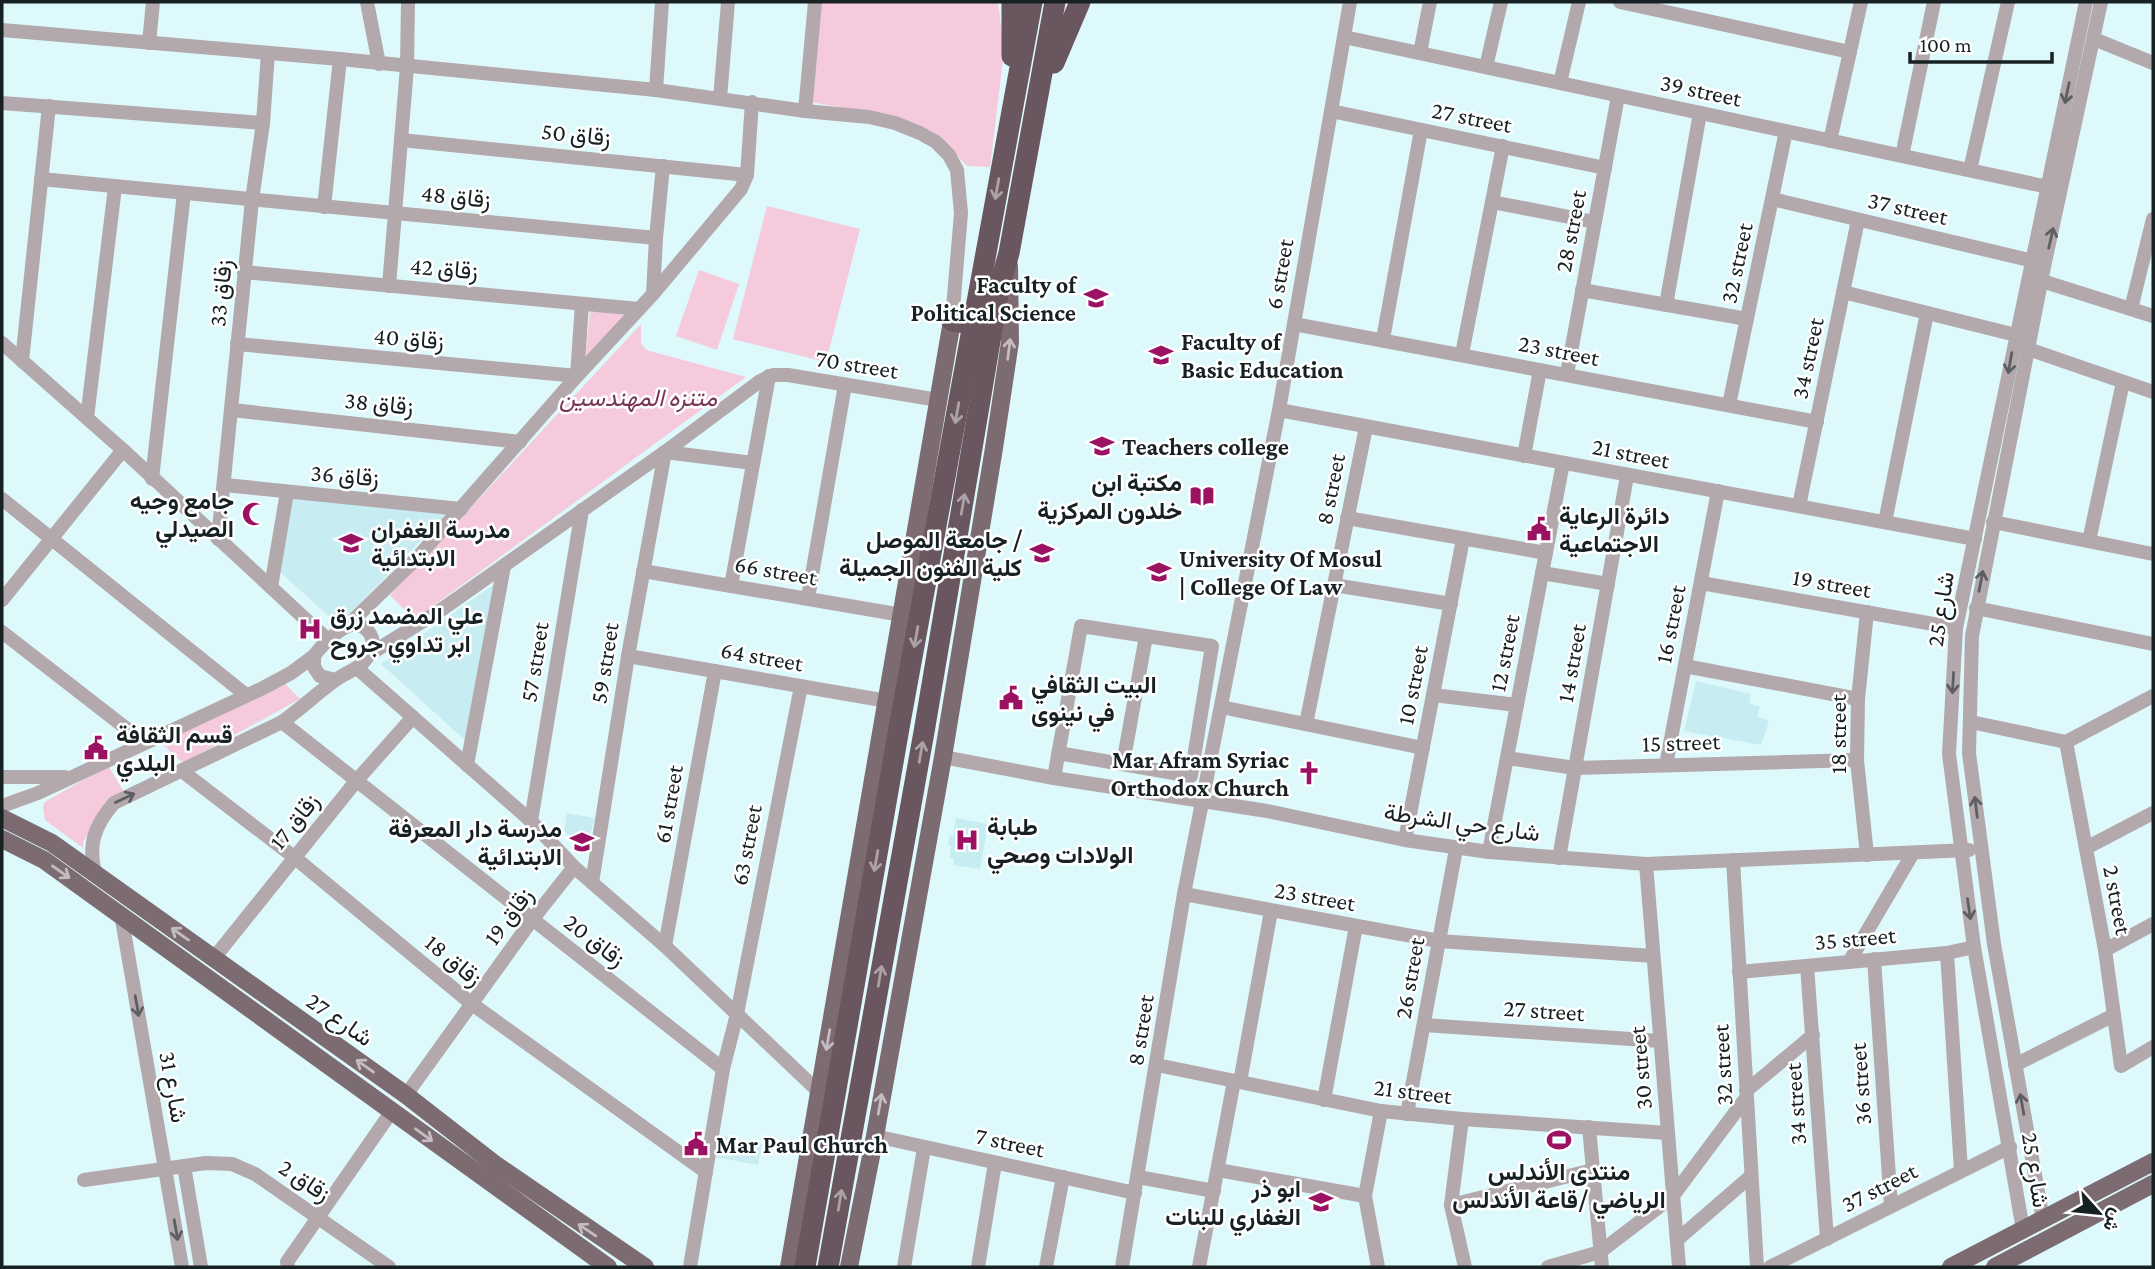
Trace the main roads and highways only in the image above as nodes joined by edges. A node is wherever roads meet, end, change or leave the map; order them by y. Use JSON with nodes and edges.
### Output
{"nodes":[{"id":1,"x":1012,"y":2,"type":"edge"},
{"id":2,"x":1032,"y":2,"type":"edge"},
{"id":3,"x":1055,"y":2,"type":"edge"},
{"id":4,"x":1080,"y":2,"type":"edge"},
{"id":5,"x":1030,"y":142,"type":"junction"},
{"id":6,"x":1005,"y":146,"type":"junction"},
{"id":7,"x":1009,"y":253,"type":"junction"},
{"id":8,"x":962,"y":322,"type":"junction"},
{"id":9,"x":2,"y":818,"type":"edge"},
{"id":10,"x":2,"y":839,"type":"edge"},
{"id":11,"x":275,"y":1003,"type":"junction"},
{"id":12,"x":264,"y":1020,"type":"junction"},
{"id":13,"x":2153,"y":1162,"type":"edge"},
{"id":14,"x":2153,"y":1184,"type":"edge"},
{"id":15,"x":602,"y":1265,"type":"edge"},
{"id":16,"x":645,"y":1267,"type":"edge"},
{"id":17,"x":789,"y":1267,"type":"edge"},
{"id":18,"x":805,"y":1267,"type":"edge"},
{"id":19,"x":828,"y":1267,"type":"edge"},
{"id":20,"x":849,"y":1267,"type":"edge"},
{"id":21,"x":1951,"y":1267,"type":"edge"},
{"id":22,"x":1995,"y":1267,"type":"edge"}],
"edges":[{"from":1,"to":6,"type":"highway"},
{"from":2,"to":6,"type":"highway"},
{"from":3,"to":5,"type":"highway"},
{"from":4,"to":5,"type":"highway"},
{"from":5,"to":7,"type":"highway"},
{"from":6,"to":8,"type":"highway","one_way":true},
{"from":19,"to":7,"type":"highway","one_way":true},
{"from":20,"to":7,"type":"main road","one_way":true},
{"from":8,"to":17,"type":"main road","one_way":true},
{"from":8,"to":18,"type":"highway","one_way":true},
{"from":11,"to":9,"type":"main road","name":"شارع 27","one_way":true},
{"from":10,"to":12,"type":"main road","name":"شارع 27","one_way":true},
{"from":11,"to":12,"type":"main road"},
{"from":16,"to":11,"type":"main road","name":"شارع 27","one_way":true},
{"from":12,"to":15,"type":"main road","name":"شارع 27","one_way":true},
{"from":13,"to":21,"type":"main road"},
{"from":14,"to":22,"type":"main road"}]}
